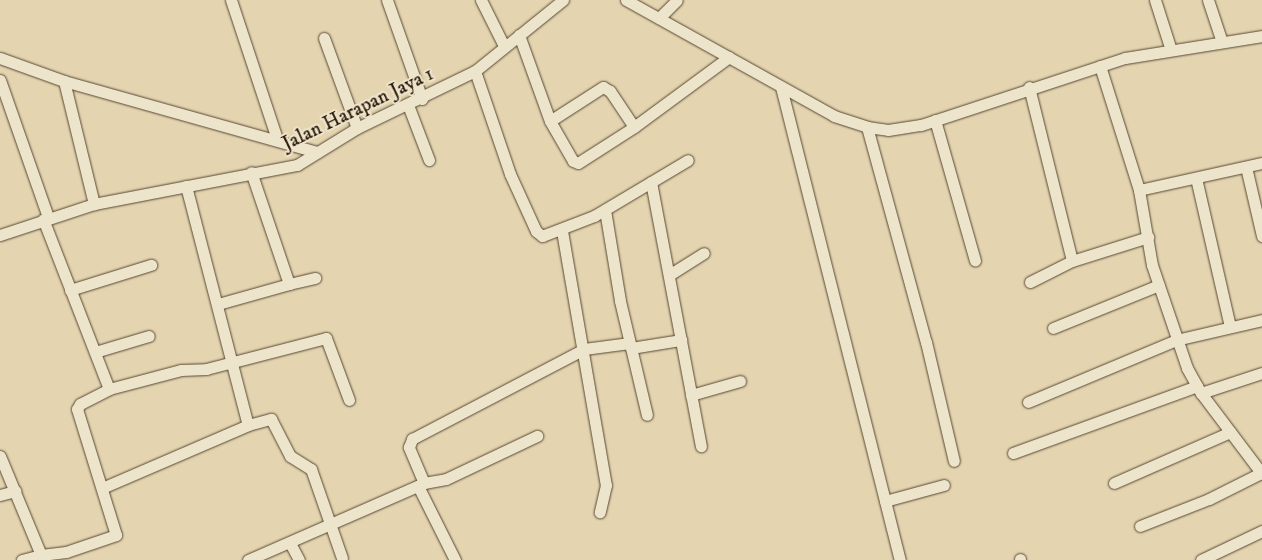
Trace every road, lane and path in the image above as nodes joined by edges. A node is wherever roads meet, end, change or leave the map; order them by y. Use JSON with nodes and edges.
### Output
{"nodes":[{"id":1,"x":231,"y":0,"type":"edge"},
{"id":2,"x":387,"y":0,"type":"edge"},
{"id":3,"x":481,"y":0,"type":"edge"},
{"id":4,"x":563,"y":0,"type":"edge"},
{"id":5,"x":626,"y":0,"type":"edge"},
{"id":6,"x":677,"y":0,"type":"edge"},
{"id":7,"x":1155,"y":0,"type":"edge"},
{"id":8,"x":1208,"y":0,"type":"edge"},
{"id":9,"x":659,"y":18,"type":"junction"},
{"id":10,"x":518,"y":35,"type":"junction"},
{"id":11,"x":1262,"y":36,"type":"edge"},
{"id":12,"x":324,"y":38,"type":"dead end"},
{"id":13,"x":1222,"y":42,"type":"junction"},
{"id":14,"x":504,"y":46,"type":"junction"},
{"id":15,"x":1171,"y":50,"type":"junction"},
{"id":16,"x":0,"y":58,"type":"edge"},
{"id":17,"x":728,"y":58,"type":"junction"},
{"id":18,"x":1100,"y":66,"type":"junction"},
{"id":19,"x":474,"y":71,"type":"junction"},
{"id":20,"x":0,"y":80,"type":"edge"},
{"id":21,"x":64,"y":81,"type":"junction"},
{"id":22,"x":781,"y":87,"type":"junction"},
{"id":23,"x":1029,"y":87,"type":"junction"},
{"id":24,"x":422,"y":99,"type":"junction"},
{"id":25,"x":408,"y":105,"type":"junction"},
{"id":26,"x":935,"y":120,"type":"junction"},
{"id":27,"x":550,"y":121,"type":"junction"},
{"id":28,"x":634,"y":127,"type":"junction"},
{"id":29,"x":867,"y":127,"type":"junction"},
{"id":30,"x":357,"y":128,"type":"junction"},
{"id":31,"x":277,"y":139,"type":"junction"},
{"id":32,"x":317,"y":152,"type":"junction"},
{"id":33,"x":429,"y":160,"type":"dead end"},
{"id":34,"x":688,"y":160,"type":"dead end"},
{"id":35,"x":1262,"y":164,"type":"edge"},
{"id":36,"x":1246,"y":167,"type":"junction"},
{"id":37,"x":251,"y":172,"type":"junction"},
{"id":38,"x":1196,"y":178,"type":"junction"},
{"id":39,"x":652,"y":182,"type":"junction"},
{"id":40,"x":186,"y":186,"type":"junction"},
{"id":41,"x":1139,"y":190,"type":"junction"},
{"id":42,"x":94,"y":204,"type":"junction"},
{"id":43,"x":605,"y":210,"type":"junction"},
{"id":44,"x":46,"y":218,"type":"junction"},
{"id":45,"x":562,"y":231,"type":"junction"},
{"id":46,"x":0,"y":235,"type":"edge"},
{"id":47,"x":1262,"y":236,"type":"edge"},
{"id":48,"x":1148,"y":237,"type":"junction"},
{"id":49,"x":704,"y":253,"type":"dead end"},
{"id":50,"x":975,"y":260,"type":"dead end"},
{"id":51,"x":1072,"y":262,"type":"junction"},
{"id":52,"x":150,"y":265,"type":"dead end"},
{"id":53,"x":669,"y":275,"type":"junction"},
{"id":54,"x":315,"y":278,"type":"dead end"},
{"id":55,"x":1030,"y":282,"type":"dead end"},
{"id":56,"x":289,"y":284,"type":"junction"},
{"id":57,"x":1159,"y":285,"type":"junction"},
{"id":58,"x":70,"y":290,"type":"junction"},
{"id":59,"x":218,"y":304,"type":"junction"},
{"id":60,"x":1262,"y":320,"type":"edge"},
{"id":61,"x":1230,"y":326,"type":"junction"},
{"id":62,"x":1053,"y":328,"type":"dead end"},
{"id":63,"x":149,"y":336,"type":"dead end"},
{"id":64,"x":681,"y":340,"type":"junction"},
{"id":65,"x":1176,"y":340,"type":"junction"},
{"id":66,"x":630,"y":345,"type":"junction"},
{"id":67,"x":584,"y":349,"type":"junction"},
{"id":68,"x":94,"y":352,"type":"junction"},
{"id":69,"x":232,"y":362,"type":"junction"},
{"id":70,"x":1262,"y":373,"type":"edge"},
{"id":71,"x":740,"y":382,"type":"dead end"},
{"id":72,"x":109,"y":389,"type":"junction"},
{"id":73,"x":1199,"y":389,"type":"junction"},
{"id":74,"x":691,"y":396,"type":"junction"},
{"id":75,"x":349,"y":400,"type":"dead end"},
{"id":76,"x":1028,"y":402,"type":"dead end"},
{"id":77,"x":647,"y":415,"type":"dead end"},
{"id":78,"x":248,"y":425,"type":"junction"},
{"id":79,"x":1230,"y":432,"type":"junction"},
{"id":80,"x":537,"y":436,"type":"dead end"},
{"id":81,"x":701,"y":446,"type":"dead end"},
{"id":82,"x":1012,"y":453,"type":"dead end"},
{"id":83,"x":0,"y":456,"type":"edge"},
{"id":84,"x":954,"y":461,"type":"dead end"},
{"id":85,"x":1262,"y":474,"type":"edge"},
{"id":86,"x":1114,"y":483,"type":"dead end"},
{"id":87,"x":421,"y":484,"type":"junction"},
{"id":88,"x":944,"y":485,"type":"dead end"},
{"id":89,"x":102,"y":488,"type":"junction"},
{"id":90,"x":15,"y":491,"type":"junction"},
{"id":91,"x":0,"y":495,"type":"edge"},
{"id":92,"x":885,"y":501,"type":"junction"},
{"id":93,"x":600,"y":512,"type":"dead end"},
{"id":94,"x":332,"y":523,"type":"junction"},
{"id":95,"x":1140,"y":526,"type":"dead end"},
{"id":96,"x":1262,"y":531,"type":"edge"},
{"id":97,"x":290,"y":543,"type":"junction"},
{"id":98,"x":41,"y":555,"type":"junction"},
{"id":99,"x":67,"y":556,"type":"edge"},
{"id":100,"x":342,"y":558,"type":"dead end"},
{"id":101,"x":22,"y":560,"type":"edge"},
{"id":102,"x":248,"y":560,"type":"edge"},
{"id":103,"x":299,"y":560,"type":"edge"},
{"id":104,"x":455,"y":560,"type":"edge"},
{"id":105,"x":900,"y":560,"type":"edge"},
{"id":106,"x":1201,"y":560,"type":"edge"}],
"edges":[{"from":1,"to":31,"type":"street"},
{"from":2,"to":24,"type":"street"},
{"from":3,"to":14,"type":"street"},
{"from":4,"to":10,"type":"street","name":"Jalan Harapan Jaya 1"},
{"from":5,"to":9,"type":"street"},
{"from":6,"to":9,"type":"street"},
{"from":7,"to":15,"type":"street"},
{"from":8,"to":13,"type":"street"},
{"from":9,"to":17,"type":"street"},
{"from":10,"to":14,"type":"street","name":"Jalan Harapan Jaya 1"},
{"from":10,"to":27,"type":"street"},
{"from":11,"to":13,"type":"street"},
{"from":12,"to":30,"type":"street"},
{"from":13,"to":15,"type":"street"},
{"from":14,"to":19,"type":"street","name":"Jalan Harapan Jaya 1"},
{"from":15,"to":18,"type":"street"},
{"from":16,"to":21,"type":"street"},
{"from":17,"to":22,"type":"street"},
{"from":17,"to":28,"type":"street"},
{"from":18,"to":23,"type":"street"},
{"from":18,"to":41,"type":"street"},
{"from":19,"to":24,"type":"street","name":"Jalan Harapan Jaya 1"},
{"from":19,"to":45,"type":"street"},
{"from":20,"to":44,"type":"street"},
{"from":21,"to":31,"type":"street"},
{"from":21,"to":42,"type":"street"},
{"from":22,"to":29,"type":"street"},
{"from":22,"to":92,"type":"street"},
{"from":23,"to":26,"type":"street"},
{"from":23,"to":51,"type":"street"},
{"from":24,"to":25,"type":"street","name":"Jalan Harapan Jaya 1"},
{"from":25,"to":30,"type":"street","name":"Jalan Harapan Jaya 1"},
{"from":25,"to":33,"type":"street"},
{"from":26,"to":29,"type":"street"},
{"from":26,"to":50,"type":"street"},
{"from":27,"to":28,"type":"street"},
{"from":27,"to":28,"type":"street"},
{"from":29,"to":84,"type":"street"},
{"from":30,"to":32,"type":"street","name":"Jalan Harapan Jaya 1"},
{"from":31,"to":32,"type":"street"},
{"from":32,"to":37,"type":"street","name":"Jalan Harapan Jaya 1"},
{"from":34,"to":39,"type":"street"},
{"from":35,"to":36,"type":"street"},
{"from":36,"to":38,"type":"street"},
{"from":36,"to":47,"type":"street"},
{"from":37,"to":40,"type":"street","name":"Jalan Harapan Jaya 1"},
{"from":37,"to":56,"type":"street"},
{"from":38,"to":41,"type":"street"},
{"from":38,"to":61,"type":"street"},
{"from":39,"to":43,"type":"street"},
{"from":39,"to":53,"type":"street"},
{"from":40,"to":42,"type":"street","name":"Jalan Harapan Jaya 1"},
{"from":40,"to":59,"type":"street"},
{"from":41,"to":48,"type":"street"},
{"from":42,"to":44,"type":"street","name":"Jalan Harapan Jaya 1"},
{"from":43,"to":45,"type":"street"},
{"from":43,"to":66,"type":"street"},
{"from":44,"to":46,"type":"street","name":"Jalan Harapan Jaya 1"},
{"from":44,"to":58,"type":"street"},
{"from":45,"to":67,"type":"street"},
{"from":48,"to":51,"type":"street"},
{"from":48,"to":57,"type":"street"},
{"from":49,"to":53,"type":"street"},
{"from":51,"to":55,"type":"street"},
{"from":52,"to":58,"type":"street"},
{"from":53,"to":64,"type":"street"},
{"from":54,"to":56,"type":"street"},
{"from":56,"to":59,"type":"street"},
{"from":57,"to":62,"type":"street"},
{"from":57,"to":65,"type":"street"},
{"from":58,"to":68,"type":"street"},
{"from":59,"to":69,"type":"street"},
{"from":60,"to":61,"type":"street"},
{"from":61,"to":65,"type":"street"},
{"from":63,"to":68,"type":"street"},
{"from":64,"to":66,"type":"street"},
{"from":64,"to":74,"type":"street"},
{"from":65,"to":73,"type":"street"},
{"from":65,"to":76,"type":"street"},
{"from":66,"to":67,"type":"street"},
{"from":66,"to":77,"type":"street"},
{"from":67,"to":87,"type":"street"},
{"from":67,"to":93,"type":"street"},
{"from":68,"to":72,"type":"street"},
{"from":69,"to":72,"type":"street"},
{"from":69,"to":75,"type":"street"},
{"from":69,"to":78,"type":"street"},
{"from":70,"to":73,"type":"street"},
{"from":71,"to":74,"type":"street"},
{"from":72,"to":89,"type":"street"},
{"from":73,"to":79,"type":"street"},
{"from":73,"to":82,"type":"street"},
{"from":74,"to":81,"type":"street"},
{"from":78,"to":89,"type":"street"},
{"from":78,"to":94,"type":"street"},
{"from":79,"to":85,"type":"street"},
{"from":79,"to":86,"type":"street"},
{"from":80,"to":87,"type":"street"},
{"from":83,"to":90,"type":"street"},
{"from":85,"to":95,"type":"street"},
{"from":87,"to":94,"type":"street"},
{"from":87,"to":104,"type":"street"},
{"from":88,"to":92,"type":"street"},
{"from":89,"to":99,"type":"street"},
{"from":90,"to":91,"type":"street"},
{"from":90,"to":98,"type":"street"},
{"from":92,"to":105,"type":"street"},
{"from":94,"to":97,"type":"street"},
{"from":94,"to":100,"type":"street"},
{"from":96,"to":106,"type":"street"},
{"from":97,"to":102,"type":"street"},
{"from":97,"to":103,"type":"street"},
{"from":98,"to":99,"type":"street"},
{"from":98,"to":101,"type":"street"}]}
